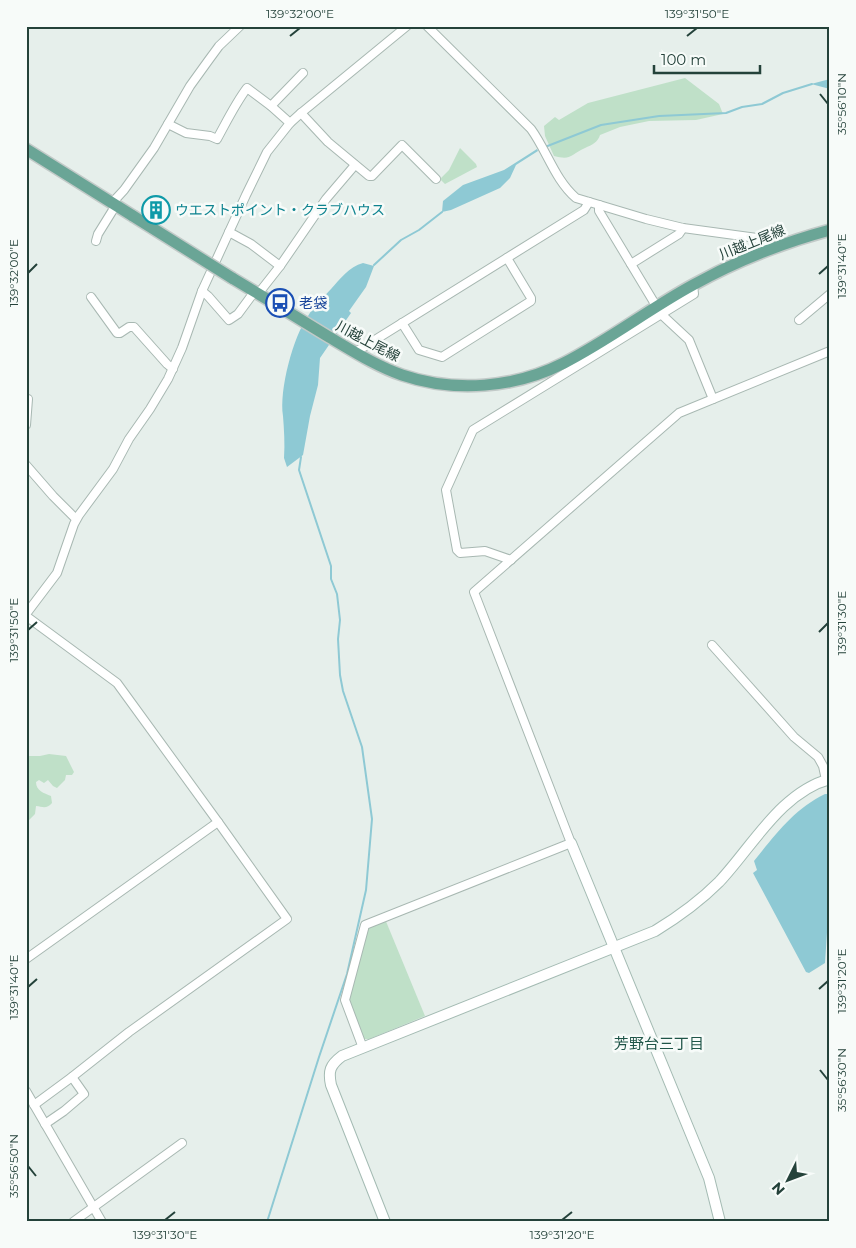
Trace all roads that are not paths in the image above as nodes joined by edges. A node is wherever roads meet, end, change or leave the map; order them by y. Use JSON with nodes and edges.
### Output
{"nodes":[{"id":1,"x":240,"y":26,"type":"edge"},
{"id":2,"x":407,"y":26,"type":"edge"},
{"id":3,"x":427,"y":26,"type":"edge"},
{"id":4,"x":303,"y":73,"type":"dead end"},
{"id":5,"x":271,"y":106,"type":"junction"},
{"id":6,"x":301,"y":113,"type":"junction"},
{"id":7,"x":290,"y":123,"type":"junction"},
{"id":8,"x":168,"y":124,"type":"junction"},
{"id":9,"x":26,"y":149,"type":"edge"},
{"id":10,"x":355,"y":165,"type":"junction"},
{"id":11,"x":436,"y":179,"type":"dead end"},
{"id":12,"x":111,"y":202,"type":"junction"},
{"id":13,"x":589,"y":202,"type":"junction"},
{"id":14,"x":599,"y":205,"type":"junction"},
{"id":15,"x":683,"y":228,"type":"junction"},
{"id":16,"x":830,"y":230,"type":"edge"},
{"id":17,"x":229,"y":232,"type":"junction"},
{"id":18,"x":96,"y":241,"type":"dead end"},
{"id":19,"x":767,"y":250,"type":"junction"},
{"id":20,"x":508,"y":258,"type":"junction"},
{"id":21,"x":631,"y":264,"type":"junction"},
{"id":22,"x":280,"y":266,"type":"junction"},
{"id":23,"x":202,"y":291,"type":"junction"},
{"id":24,"x":256,"y":292,"type":"junction"},
{"id":25,"x":830,"y":294,"type":"edge"},
{"id":26,"x":91,"y":297,"type":"dead end"},
{"id":27,"x":659,"y":310,"type":"junction"},
{"id":28,"x":799,"y":320,"type":"dead end"},
{"id":29,"x":402,"y":323,"type":"junction"},
{"id":30,"x":830,"y":351,"type":"edge"},
{"id":31,"x":354,"y":353,"type":"junction"},
{"id":32,"x":173,"y":369,"type":"junction"},
{"id":33,"x":28,"y":399,"type":"dead end"},
{"id":34,"x":713,"y":399,"type":"junction"},
{"id":35,"x":26,"y":425,"type":"edge"},
{"id":36,"x":26,"y":465,"type":"edge"},
{"id":37,"x":76,"y":519,"type":"junction"},
{"id":38,"x":510,"y":560,"type":"junction"},
{"id":39,"x":26,"y":615,"type":"edge"},
{"id":40,"x":712,"y":645,"type":"dead end"},
{"id":41,"x":828,"y":779,"type":"edge"},
{"id":42,"x":218,"y":822,"type":"junction"},
{"id":43,"x":571,"y":843,"type":"junction"},
{"id":44,"x":616,"y":947,"type":"junction"},
{"id":45,"x":26,"y":959,"type":"edge"},
{"id":46,"x":363,"y":1048,"type":"junction"},
{"id":47,"x":72,"y":1077,"type":"junction"},
{"id":48,"x":26,"y":1091,"type":"edge"},
{"id":49,"x":31,"y":1103,"type":"edge"},
{"id":50,"x":45,"y":1124,"type":"junction"},
{"id":51,"x":182,"y":1143,"type":"dead end"},
{"id":52,"x":94,"y":1207,"type":"junction"},
{"id":53,"x":73,"y":1222,"type":"edge"},
{"id":54,"x":102,"y":1222,"type":"edge"},
{"id":55,"x":385,"y":1222,"type":"edge"},
{"id":56,"x":720,"y":1222,"type":"edge"}],
"edges":[{"from":1,"to":8,"type":"street"},
{"from":2,"to":6,"type":"street"},
{"from":3,"to":13,"type":"street"},
{"from":4,"to":5,"type":"street"},
{"from":5,"to":7,"type":"street"},
{"from":5,"to":8,"type":"street"},
{"from":6,"to":7,"type":"street"},
{"from":6,"to":10,"type":"street"},
{"from":7,"to":17,"type":"street"},
{"from":8,"to":12,"type":"street"},
{"from":9,"to":12,"type":"main road","name":"川越上尾線"},
{"from":10,"to":11,"type":"street"},
{"from":10,"to":22,"type":"street"},
{"from":12,"to":18,"type":"street"},
{"from":12,"to":24,"type":"main road","name":"川越上尾線","bridge":true},
{"from":13,"to":14,"type":"street"},
{"from":13,"to":20,"type":"street"},
{"from":14,"to":15,"type":"street"},
{"from":14,"to":21,"type":"street"},
{"from":15,"to":19,"type":"street"},
{"from":15,"to":21,"type":"street"},
{"from":16,"to":19,"type":"main road","name":"川越上尾線"},
{"from":17,"to":22,"type":"street"},
{"from":17,"to":23,"type":"street"},
{"from":19,"to":27,"type":"main road","name":"川越上尾線"},
{"from":20,"to":29,"type":"street"},
{"from":20,"to":29,"type":"street"},
{"from":21,"to":27,"type":"street"},
{"from":22,"to":24,"type":"street"},
{"from":23,"to":24,"type":"street"},
{"from":23,"to":32,"type":"street"},
{"from":24,"to":31,"type":"main road","name":"川越上尾線"},
{"from":25,"to":28,"type":"street"},
{"from":26,"to":32,"type":"street"},
{"from":27,"to":31,"type":"main road","name":"川越上尾線"},
{"from":27,"to":34,"type":"street"},
{"from":27,"to":38,"type":"street"},
{"from":29,"to":31,"type":"street"},
{"from":30,"to":34,"type":"street"},
{"from":32,"to":37,"type":"street"},
{"from":33,"to":35,"type":"street"},
{"from":34,"to":38,"type":"street"},
{"from":36,"to":37,"type":"street"},
{"from":37,"to":39,"type":"street"},
{"from":38,"to":43,"type":"street"},
{"from":39,"to":42,"type":"street"},
{"from":40,"to":41,"type":"street"},
{"from":41,"to":44,"type":"street"},
{"from":42,"to":45,"type":"street"},
{"from":42,"to":47,"type":"street"},
{"from":43,"to":44,"type":"street"},
{"from":43,"to":46,"type":"street"},
{"from":44,"to":46,"type":"street"},
{"from":44,"to":56,"type":"street"},
{"from":46,"to":55,"type":"street"},
{"from":47,"to":49,"type":"street"},
{"from":47,"to":50,"type":"street"},
{"from":48,"to":49,"type":"street"},
{"from":49,"to":50,"type":"street"},
{"from":50,"to":52,"type":"street"},
{"from":51,"to":52,"type":"street"},
{"from":52,"to":53,"type":"street"},
{"from":52,"to":54,"type":"street"}]}
